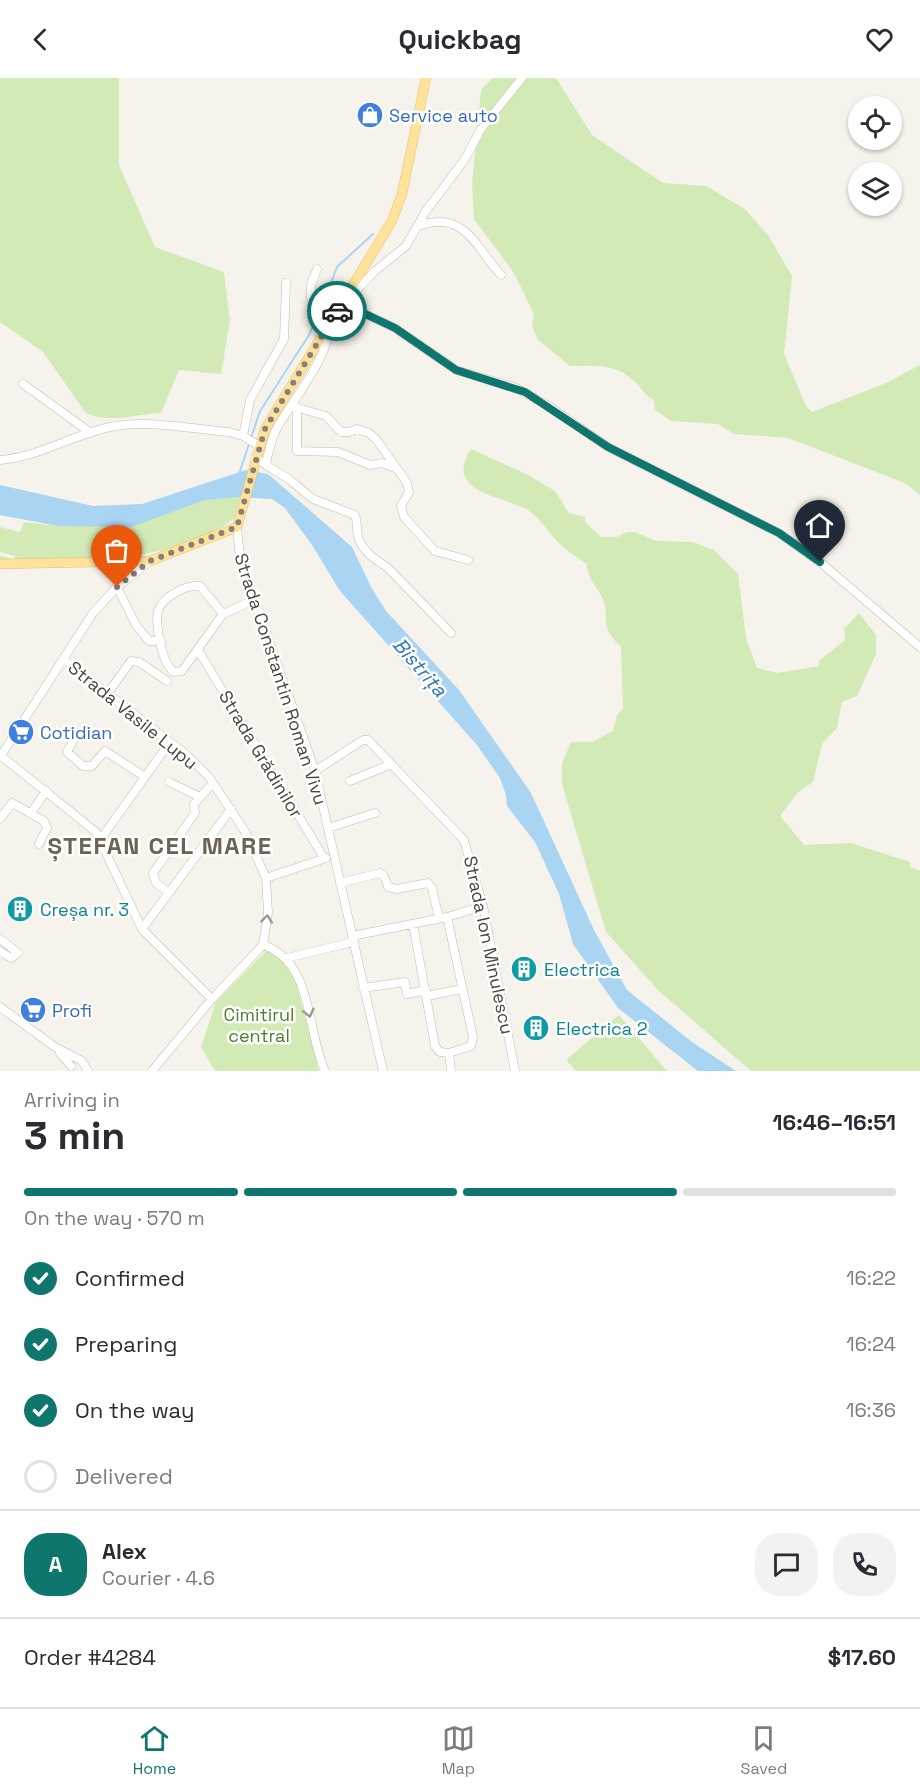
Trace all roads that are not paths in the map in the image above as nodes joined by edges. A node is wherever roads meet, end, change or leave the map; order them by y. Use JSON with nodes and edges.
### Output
{"nodes":[{"id":1,"x":426,"y":78,"type":"edge"},
{"id":2,"x":522,"y":78,"type":"edge"},
{"id":3,"x":418,"y":226,"type":"junction"},
{"id":4,"x":317,"y":269,"type":"dead end"},
{"id":5,"x":501,"y":275,"type":"dead end"},
{"id":6,"x":286,"y":283,"type":"dead end"},
{"id":7,"x":348,"y":293,"type":"junction"},
{"id":8,"x":342,"y":303,"type":"junction"},
{"id":9,"x":331,"y":319,"type":"junction"},
{"id":10,"x":23,"y":384,"type":"dead end"},
{"id":11,"x":294,"y":406,"type":"junction"},
{"id":12,"x":91,"y":433,"type":"junction"},
{"id":13,"x":244,"y":436,"type":"junction"},
{"id":14,"x":257,"y":444,"type":"junction"},
{"id":15,"x":255,"y":458,"type":"junction"},
{"id":16,"x":0,"y":460,"type":"edge"},
{"id":17,"x":266,"y":464,"type":"junction"},
{"id":18,"x":395,"y":468,"type":"junction"},
{"id":19,"x":237,"y":527,"type":"junction"},
{"id":20,"x":468,"y":560,"type":"dead end"},
{"id":21,"x":150,"y":561,"type":"junction"},
{"id":22,"x":110,"y":562,"type":"junction"},
{"id":23,"x":0,"y":564,"type":"edge"},
{"id":24,"x":117,"y":587,"type":"junction"},
{"id":25,"x":254,"y":600,"type":"junction"},
{"id":26,"x":223,"y":614,"type":"junction"},
{"id":27,"x":452,"y":633,"type":"dead end"},
{"id":28,"x":161,"y":641,"type":"junction"},
{"id":29,"x":920,"y":647,"type":"edge"},
{"id":30,"x":198,"y":650,"type":"junction"},
{"id":31,"x":63,"y":659,"type":"junction"},
{"id":32,"x":167,"y":681,"type":"dead end"},
{"id":33,"x":108,"y":693,"type":"junction"},
{"id":34,"x":77,"y":734,"type":"dead end"},
{"id":35,"x":170,"y":742,"type":"junction"},
{"id":36,"x":0,"y":756,"type":"edge"},
{"id":37,"x":389,"y":765,"type":"junction"},
{"id":38,"x":315,"y":771,"type":"junction"},
{"id":39,"x":145,"y":777,"type":"junction"},
{"id":40,"x":350,"y":781,"type":"dead end"},
{"id":41,"x":169,"y":782,"type":"dead end"},
{"id":42,"x":213,"y":783,"type":"junction"},
{"id":43,"x":46,"y":791,"type":"junction"},
{"id":44,"x":200,"y":797,"type":"junction"},
{"id":45,"x":3,"y":806,"type":"edge"},
{"id":46,"x":231,"y":809,"type":"junction"},
{"id":47,"x":31,"y":813,"type":"junction"},
{"id":48,"x":375,"y":813,"type":"dead end"},
{"id":49,"x":0,"y":819,"type":"edge"},
{"id":50,"x":328,"y":828,"type":"junction"},
{"id":51,"x":100,"y":840,"type":"junction"},
{"id":52,"x":39,"y":844,"type":"dead end"},
{"id":53,"x":334,"y":856,"type":"junction"},
{"id":54,"x":324,"y":858,"type":"junction"},
{"id":55,"x":266,"y":878,"type":"junction"},
{"id":56,"x":340,"y":883,"type":"junction"},
{"id":57,"x":168,"y":892,"type":"junction"},
{"id":58,"x":483,"y":906,"type":"junction"},
{"id":59,"x":443,"y":917,"type":"junction"},
{"id":60,"x":413,"y":924,"type":"junction"},
{"id":61,"x":142,"y":929,"type":"junction"},
{"id":62,"x":0,"y":939,"type":"edge"},
{"id":63,"x":352,"y":939,"type":"junction"},
{"id":64,"x":263,"y":945,"type":"junction"},
{"id":65,"x":0,"y":951,"type":"edge"},
{"id":66,"x":287,"y":958,"type":"junction"},
{"id":67,"x":363,"y":988,"type":"junction"},
{"id":68,"x":462,"y":990,"type":"junction"},
{"id":69,"x":427,"y":993,"type":"junction"},
{"id":70,"x":212,"y":999,"type":"junction"},
{"id":71,"x":0,"y":1008,"type":"edge"},
{"id":72,"x":449,"y":1053,"type":"junction"},
{"id":73,"x":72,"y":1067,"type":"edge"},
{"id":74,"x":85,"y":1070,"type":"edge"},
{"id":75,"x":152,"y":1071,"type":"edge"},
{"id":76,"x":325,"y":1071,"type":"edge"},
{"id":77,"x":383,"y":1071,"type":"edge"},
{"id":78,"x":451,"y":1071,"type":"edge"},
{"id":79,"x":515,"y":1071,"type":"edge"}],
"edges":[{"from":1,"to":7,"type":"main road"},
{"from":2,"to":3,"type":"street"},
{"from":3,"to":5,"type":"street"},
{"from":3,"to":7,"type":"street"},
{"from":4,"to":9,"type":"street"},
{"from":6,"to":13,"type":"street"},
{"from":7,"to":8,"type":"main road"},
{"from":8,"to":9,"type":"main road"},
{"from":8,"to":29,"type":"street"},
{"from":9,"to":11,"type":"street"},
{"from":9,"to":14,"type":"main road"},
{"from":10,"to":12,"type":"street"},
{"from":11,"to":17,"type":"street"},
{"from":11,"to":18,"type":"street"},
{"from":11,"to":18,"type":"street"},
{"from":12,"to":13,"type":"street"},
{"from":12,"to":16,"type":"street"},
{"from":13,"to":14,"type":"street"},
{"from":14,"to":15,"type":"main road"},
{"from":15,"to":17,"type":"street"},
{"from":15,"to":19,"type":"main road"},
{"from":17,"to":27,"type":"street"},
{"from":18,"to":20,"type":"street"},
{"from":19,"to":21,"type":"main road"},
{"from":19,"to":25,"type":"street","name":"Strada Constantin Roman Vivu"},
{"from":21,"to":22,"type":"main road"},
{"from":21,"to":24,"type":"street"},
{"from":22,"to":23,"type":"main road"},
{"from":22,"to":24,"type":"street"},
{"from":24,"to":28,"type":"street"},
{"from":24,"to":31,"type":"street"},
{"from":25,"to":26,"type":"street"},
{"from":25,"to":38,"type":"street","name":"Strada Constantin Roman Vivu"},
{"from":26,"to":28,"type":"street"},
{"from":26,"to":30,"type":"street"},
{"from":28,"to":30,"type":"street"},
{"from":30,"to":54,"type":"street","name":"Strada Grădinilor"},
{"from":31,"to":33,"type":"street","name":"Strada Vasile Lupu"},
{"from":31,"to":36,"type":"street"},
{"from":32,"to":33,"type":"street"},
{"from":33,"to":35,"type":"street","name":"Strada Vasile Lupu"},
{"from":34,"to":39,"type":"street"},
{"from":35,"to":39,"type":"street"},
{"from":35,"to":42,"type":"street","name":"Strada Vasile Lupu"},
{"from":36,"to":43,"type":"street"},
{"from":37,"to":38,"type":"street","name":"Strada Ion Minulescu"},
{"from":37,"to":40,"type":"street"},
{"from":37,"to":58,"type":"street","name":"Strada Ion Minulescu"},
{"from":38,"to":50,"type":"street","name":"Strada Constantin Roman Vivu"},
{"from":39,"to":51,"type":"street"},
{"from":41,"to":44,"type":"street"},
{"from":42,"to":44,"type":"street"},
{"from":42,"to":46,"type":"street","name":"Strada Vasile Lupu"},
{"from":43,"to":47,"type":"street"},
{"from":43,"to":51,"type":"street"},
{"from":44,"to":57,"type":"street"},
{"from":45,"to":47,"type":"street"},
{"from":45,"to":49,"type":"street"},
{"from":46,"to":55,"type":"street","name":"Strada Vasile Lupu"},
{"from":46,"to":57,"type":"street"},
{"from":47,"to":52,"type":"street"},
{"from":48,"to":50,"type":"street"},
{"from":50,"to":53,"type":"street","name":"Strada Constantin Roman Vivu"},
{"from":51,"to":61,"type":"street"},
{"from":53,"to":54,"type":"street"},
{"from":53,"to":56,"type":"street","name":"Strada Constantin Roman Vivu"},
{"from":54,"to":55,"type":"street"},
{"from":64,"to":55,"type":"street","name":"Strada Vasile Lupu","one_way":true},
{"from":56,"to":59,"type":"street"},
{"from":56,"to":63,"type":"street","name":"Strada Constantin Roman Vivu"},
{"from":57,"to":61,"type":"street"},
{"from":58,"to":59,"type":"street"},
{"from":58,"to":79,"type":"street","name":"Strada Ion Minulescu"},
{"from":59,"to":60,"type":"street"},
{"from":59,"to":68,"type":"street"},
{"from":60,"to":63,"type":"street"},
{"from":60,"to":69,"type":"street"},
{"from":61,"to":70,"type":"street"},
{"from":62,"to":65,"type":"street"},
{"from":63,"to":66,"type":"street"},
{"from":63,"to":67,"type":"street","name":"Strada Constantin Roman Vivu"},
{"from":64,"to":66,"type":"street"},
{"from":64,"to":70,"type":"street"},
{"from":66,"to":76,"type":"street","one_way":true},
{"from":67,"to":69,"type":"street"},
{"from":67,"to":77,"type":"street","name":"Strada Constantin Roman Vivu"},
{"from":68,"to":69,"type":"street"},
{"from":68,"to":72,"type":"street"},
{"from":69,"to":72,"type":"street"},
{"from":70,"to":75,"type":"street"},
{"from":71,"to":73,"type":"street"},
{"from":72,"to":78,"type":"street"},
{"from":73,"to":74,"type":"street"}]}
